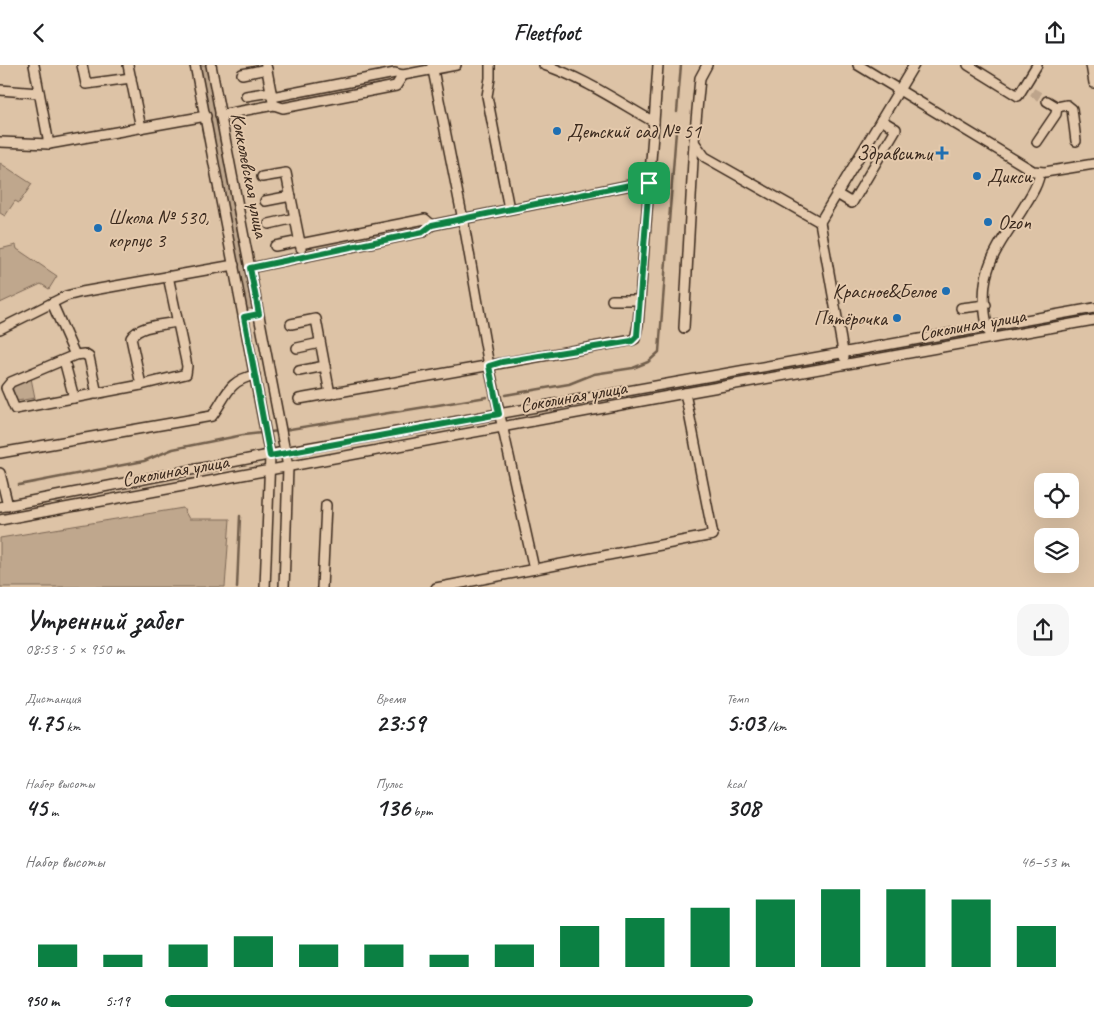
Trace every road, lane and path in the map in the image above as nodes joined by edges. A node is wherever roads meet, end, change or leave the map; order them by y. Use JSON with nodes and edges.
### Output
{"nodes":[{"id":1,"x":34,"y":65,"type":"edge"},
{"id":2,"x":82,"y":65,"type":"edge"},
{"id":3,"x":128,"y":65,"type":"edge"},
{"id":4,"x":195,"y":65,"type":"edge"},
{"id":5,"x":211,"y":65,"type":"edge"},
{"id":6,"x":456,"y":65,"type":"edge"},
{"id":7,"x":490,"y":65,"type":"edge"},
{"id":8,"x":544,"y":65,"type":"edge"},
{"id":9,"x":658,"y":65,"type":"edge"},
{"id":10,"x":700,"y":65,"type":"edge"},
{"id":11,"x":707,"y":65,"type":"edge"},
{"id":12,"x":858,"y":65,"type":"edge"},
{"id":13,"x":914,"y":65,"type":"edge"},
{"id":14,"x":968,"y":65,"type":"edge"},
{"id":15,"x":1037,"y":65,"type":"edge"},
{"id":16,"x":1091,"y":65,"type":"edge"},
{"id":17,"x":266,"y":67,"type":"edge"},
{"id":18,"x":432,"y":67,"type":"edge"},
{"id":19,"x":242,"y":74,"type":"dead end"},
{"id":20,"x":403,"y":75,"type":"junction"},
{"id":21,"x":131,"y":78,"type":"junction"},
{"id":22,"x":700,"y":78,"type":"junction"},
{"id":23,"x":1094,"y":83,"type":"edge"},
{"id":24,"x":0,"y":90,"type":"edge"},
{"id":25,"x":899,"y":90,"type":"junction"},
{"id":26,"x":39,"y":93,"type":"junction"},
{"id":27,"x":246,"y":96,"type":"dead end"},
{"id":28,"x":272,"y":98,"type":"junction"},
{"id":29,"x":1047,"y":101,"type":"tunnel mouth"},
{"id":30,"x":1058,"y":107,"type":"junction"},
{"id":31,"x":220,"y":115,"type":"junction"},
{"id":32,"x":206,"y":116,"type":"junction"},
{"id":33,"x":881,"y":120,"type":"junction"},
{"id":34,"x":654,"y":122,"type":"junction"},
{"id":35,"x":141,"y":129,"type":"junction"},
{"id":36,"x":1076,"y":141,"type":"dead end"},
{"id":37,"x":0,"y":142,"type":"edge"},
{"id":38,"x":694,"y":142,"type":"junction"},
{"id":39,"x":1038,"y":142,"type":"dead end"},
{"id":40,"x":49,"y":144,"type":"junction"},
{"id":41,"x":1094,"y":164,"type":"edge"},
{"id":42,"x":1040,"y":172,"type":"junction"},
{"id":43,"x":262,"y":177,"type":"dead end"},
{"id":44,"x":649,"y":183,"type":"junction"},
{"id":45,"x":837,"y":194,"type":"junction"},
{"id":46,"x":291,"y":195,"type":"junction"},
{"id":47,"x":265,"y":201,"type":"dead end"},
{"id":48,"x":509,"y":209,"type":"junction"},
{"id":49,"x":295,"y":219,"type":"junction"},
{"id":50,"x":461,"y":219,"type":"junction"},
{"id":51,"x":820,"y":222,"type":"junction"},
{"id":52,"x":269,"y":224,"type":"dead end"},
{"id":53,"x":432,"y":225,"type":"junction"},
{"id":54,"x":300,"y":242,"type":"junction"},
{"id":55,"x":275,"y":246,"type":"dead end"},
{"id":56,"x":302,"y":256,"type":"junction"},
{"id":57,"x":234,"y":265,"type":"junction"},
{"id":58,"x":250,"y":268,"type":"junction"},
{"id":59,"x":168,"y":276,"type":"junction"},
{"id":60,"x":612,"y":300,"type":"dead end"},
{"id":61,"x":640,"y":300,"type":"junction"},
{"id":62,"x":52,"y":303,"type":"junction"},
{"id":63,"x":986,"y":305,"type":"junction"},
{"id":64,"x":962,"y":308,"type":"dead end"},
{"id":65,"x":1094,"y":308,"type":"edge"},
{"id":66,"x":259,"y":314,"type":"junction"},
{"id":67,"x":244,"y":317,"type":"junction"},
{"id":68,"x":1094,"y":320,"type":"edge"},
{"id":69,"x":177,"y":322,"type":"junction"},
{"id":70,"x":291,"y":324,"type":"dead end"},
{"id":71,"x":988,"y":326,"type":"junction"},
{"id":72,"x":684,"y":328,"type":"dead end"},
{"id":73,"x":0,"y":329,"type":"edge"},
{"id":74,"x":990,"y":339,"type":"junction"},
{"id":75,"x":320,"y":343,"type":"junction"},
{"id":76,"x":297,"y":348,"type":"dead end"},
{"id":77,"x":843,"y":352,"type":"junction"},
{"id":78,"x":75,"y":355,"type":"junction"},
{"id":79,"x":64,"y":360,"type":"junction"},
{"id":80,"x":845,"y":365,"type":"junction"},
{"id":81,"x":325,"y":366,"type":"junction"},
{"id":82,"x":489,"y":366,"type":"junction"},
{"id":83,"x":299,"y":371,"type":"dead end"},
{"id":84,"x":255,"y":375,"type":"junction"},
{"id":85,"x":141,"y":385,"type":"junction"},
{"id":86,"x":685,"y":393,"type":"junction"},
{"id":87,"x":97,"y":394,"type":"junction"},
{"id":88,"x":330,"y":394,"type":"junction"},
{"id":89,"x":74,"y":398,"type":"junction"},
{"id":90,"x":299,"y":399,"type":"dead end"},
{"id":91,"x":499,"y":414,"type":"junction"},
{"id":92,"x":501,"y":427,"type":"junction"},
{"id":93,"x":284,"y":452,"type":"junction"},
{"id":94,"x":0,"y":453,"type":"edge"},
{"id":95,"x":270,"y":456,"type":"junction"},
{"id":96,"x":288,"y":467,"type":"junction"},
{"id":97,"x":269,"y":471,"type":"junction"},
{"id":98,"x":0,"y":473,"type":"edge"},
{"id":99,"x":326,"y":505,"type":"dead end"},
{"id":100,"x":4,"y":506,"type":"edge"},
{"id":101,"x":0,"y":520,"type":"edge"},
{"id":102,"x":534,"y":569,"type":"junction"},
{"id":103,"x":266,"y":587,"type":"edge"},
{"id":104,"x":284,"y":587,"type":"edge"},
{"id":105,"x":322,"y":587,"type":"edge"},
{"id":106,"x":436,"y":587,"type":"edge"}],
"edges":[{"from":1,"to":26,"type":"street"},
{"from":2,"to":21,"type":"street"},
{"from":3,"to":21,"type":"street"},
{"from":4,"to":32,"type":"street","name":"Кокколевская улица"},
{"from":5,"to":31,"type":"street","name":"Кокколевская улица"},
{"from":6,"to":18,"type":"street"},
{"from":7,"to":48,"type":"street"},
{"from":8,"to":34,"type":"street"},
{"from":9,"to":34,"type":"street"},
{"from":10,"to":22,"type":"street"},
{"from":11,"to":22,"type":"street"},
{"from":12,"to":25,"type":"street"},
{"from":13,"to":25,"type":"street"},
{"from":14,"to":15,"type":"street"},
{"from":16,"to":23,"type":"street"},
{"from":17,"to":19,"type":"street"},
{"from":17,"to":28,"type":"street"},
{"from":18,"to":20,"type":"street"},
{"from":18,"to":50,"type":"street"},
{"from":20,"to":28,"type":"street"},
{"from":20,"to":28,"type":"street"},
{"from":21,"to":35,"type":"street"},
{"from":22,"to":38,"type":"street"},
{"from":24,"to":26,"type":"street"},
{"from":25,"to":33,"type":"street"},
{"from":25,"to":42,"type":"street"},
{"from":26,"to":40,"type":"street"},
{"from":27,"to":28,"type":"street"},
{"from":28,"to":31,"type":"street"},
{"from":29,"to":30,"type":"street"},
{"from":30,"to":36,"type":"street"},
{"from":30,"to":39,"type":"street"},
{"from":31,"to":58,"type":"street","name":"Кокколевская улица"},
{"from":32,"to":35,"type":"street"},
{"from":32,"to":57,"type":"street","name":"Кокколевская улица"},
{"from":33,"to":45,"type":"street"},
{"from":33,"to":45,"type":"street"},
{"from":34,"to":44,"type":"street"},
{"from":35,"to":40,"type":"street"},
{"from":37,"to":40,"type":"street"},
{"from":38,"to":51,"type":"street"},
{"from":38,"to":72,"type":"street"},
{"from":41,"to":42,"type":"street"},
{"from":42,"to":63,"type":"street"},
{"from":43,"to":46,"type":"street"},
{"from":44,"to":48,"type":"street"},
{"from":44,"to":61,"type":"street"},
{"from":45,"to":51,"type":"street"},
{"from":46,"to":47,"type":"street"},
{"from":46,"to":49,"type":"street"},
{"from":48,"to":50,"type":"street"},
{"from":49,"to":52,"type":"street"},
{"from":49,"to":54,"type":"street"},
{"from":50,"to":53,"type":"street"},
{"from":50,"to":82,"type":"street"},
{"from":51,"to":77,"type":"street"},
{"from":53,"to":54,"type":"street"},
{"from":53,"to":56,"type":"street"},
{"from":54,"to":55,"type":"street"},
{"from":54,"to":56,"type":"street"},
{"from":56,"to":58,"type":"street"},
{"from":57,"to":59,"type":"street"},
{"from":57,"to":67,"type":"street","name":"Кокколевская улица"},
{"from":58,"to":66,"type":"street","name":"Кокколевская улица"},
{"from":59,"to":62,"type":"street"},
{"from":59,"to":69,"type":"street"},
{"from":60,"to":61,"type":"street"},
{"from":61,"to":82,"type":"street"},
{"from":62,"to":73,"type":"street"},
{"from":62,"to":78,"type":"street"},
{"from":63,"to":64,"type":"street"},
{"from":63,"to":71,"type":"street"},
{"from":65,"to":71,"type":"street","name":"Соколиная улица"},
{"from":66,"to":67,"type":"street"},
{"from":66,"to":93,"type":"street","name":"Кокколевская улица"},
{"from":67,"to":84,"type":"street","name":"Кокколевская улица"},
{"from":68,"to":74,"type":"street","name":"Соколиная улица"},
{"from":69,"to":85,"type":"street"},
{"from":69,"to":85,"type":"street"},
{"from":70,"to":75,"type":"street"},
{"from":71,"to":74,"type":"street"},
{"from":71,"to":77,"type":"street","name":"Соколиная улица"},
{"from":74,"to":80,"type":"street","name":"Соколиная улица"},
{"from":75,"to":76,"type":"street"},
{"from":75,"to":81,"type":"street"},
{"from":77,"to":80,"type":"street"},
{"from":77,"to":91,"type":"street","name":"Соколиная улица"},
{"from":78,"to":79,"type":"street"},
{"from":78,"to":87,"type":"street"},
{"from":79,"to":89,"type":"street"},
{"from":79,"to":89,"type":"street"},
{"from":80,"to":86,"type":"street","name":"Соколиная улица"},
{"from":81,"to":83,"type":"street"},
{"from":81,"to":88,"type":"street"},
{"from":82,"to":88,"type":"street"},
{"from":82,"to":91,"type":"street"},
{"from":84,"to":94,"type":"street"},
{"from":84,"to":95,"type":"street","name":"Кокколевская улица"},
{"from":85,"to":87,"type":"street"},
{"from":86,"to":92,"type":"street","name":"Соколиная улица"},
{"from":86,"to":102,"type":"street"},
{"from":87,"to":89,"type":"street"},
{"from":88,"to":90,"type":"street"},
{"from":91,"to":92,"type":"street"},
{"from":91,"to":93,"type":"street","name":"Соколиная улица"},
{"from":92,"to":96,"type":"street","name":"Соколиная улица"},
{"from":92,"to":102,"type":"street"},
{"from":93,"to":95,"type":"street","name":"Соколиная улица"},
{"from":93,"to":96,"type":"street","name":"Кокколевская улица"},
{"from":95,"to":97,"type":"street","name":"Кокколевская улица"},
{"from":95,"to":100,"type":"street","name":"Соколиная улица"},
{"from":96,"to":97,"type":"street","name":"Соколиная улица"},
{"from":96,"to":104,"type":"street","name":"Кокколевская улица"},
{"from":97,"to":101,"type":"street","name":"Соколиная улица"},
{"from":97,"to":103,"type":"street","name":"Кокколевская улица"},
{"from":98,"to":100,"type":"street"},
{"from":99,"to":105,"type":"street"},
{"from":102,"to":106,"type":"street"}]}
